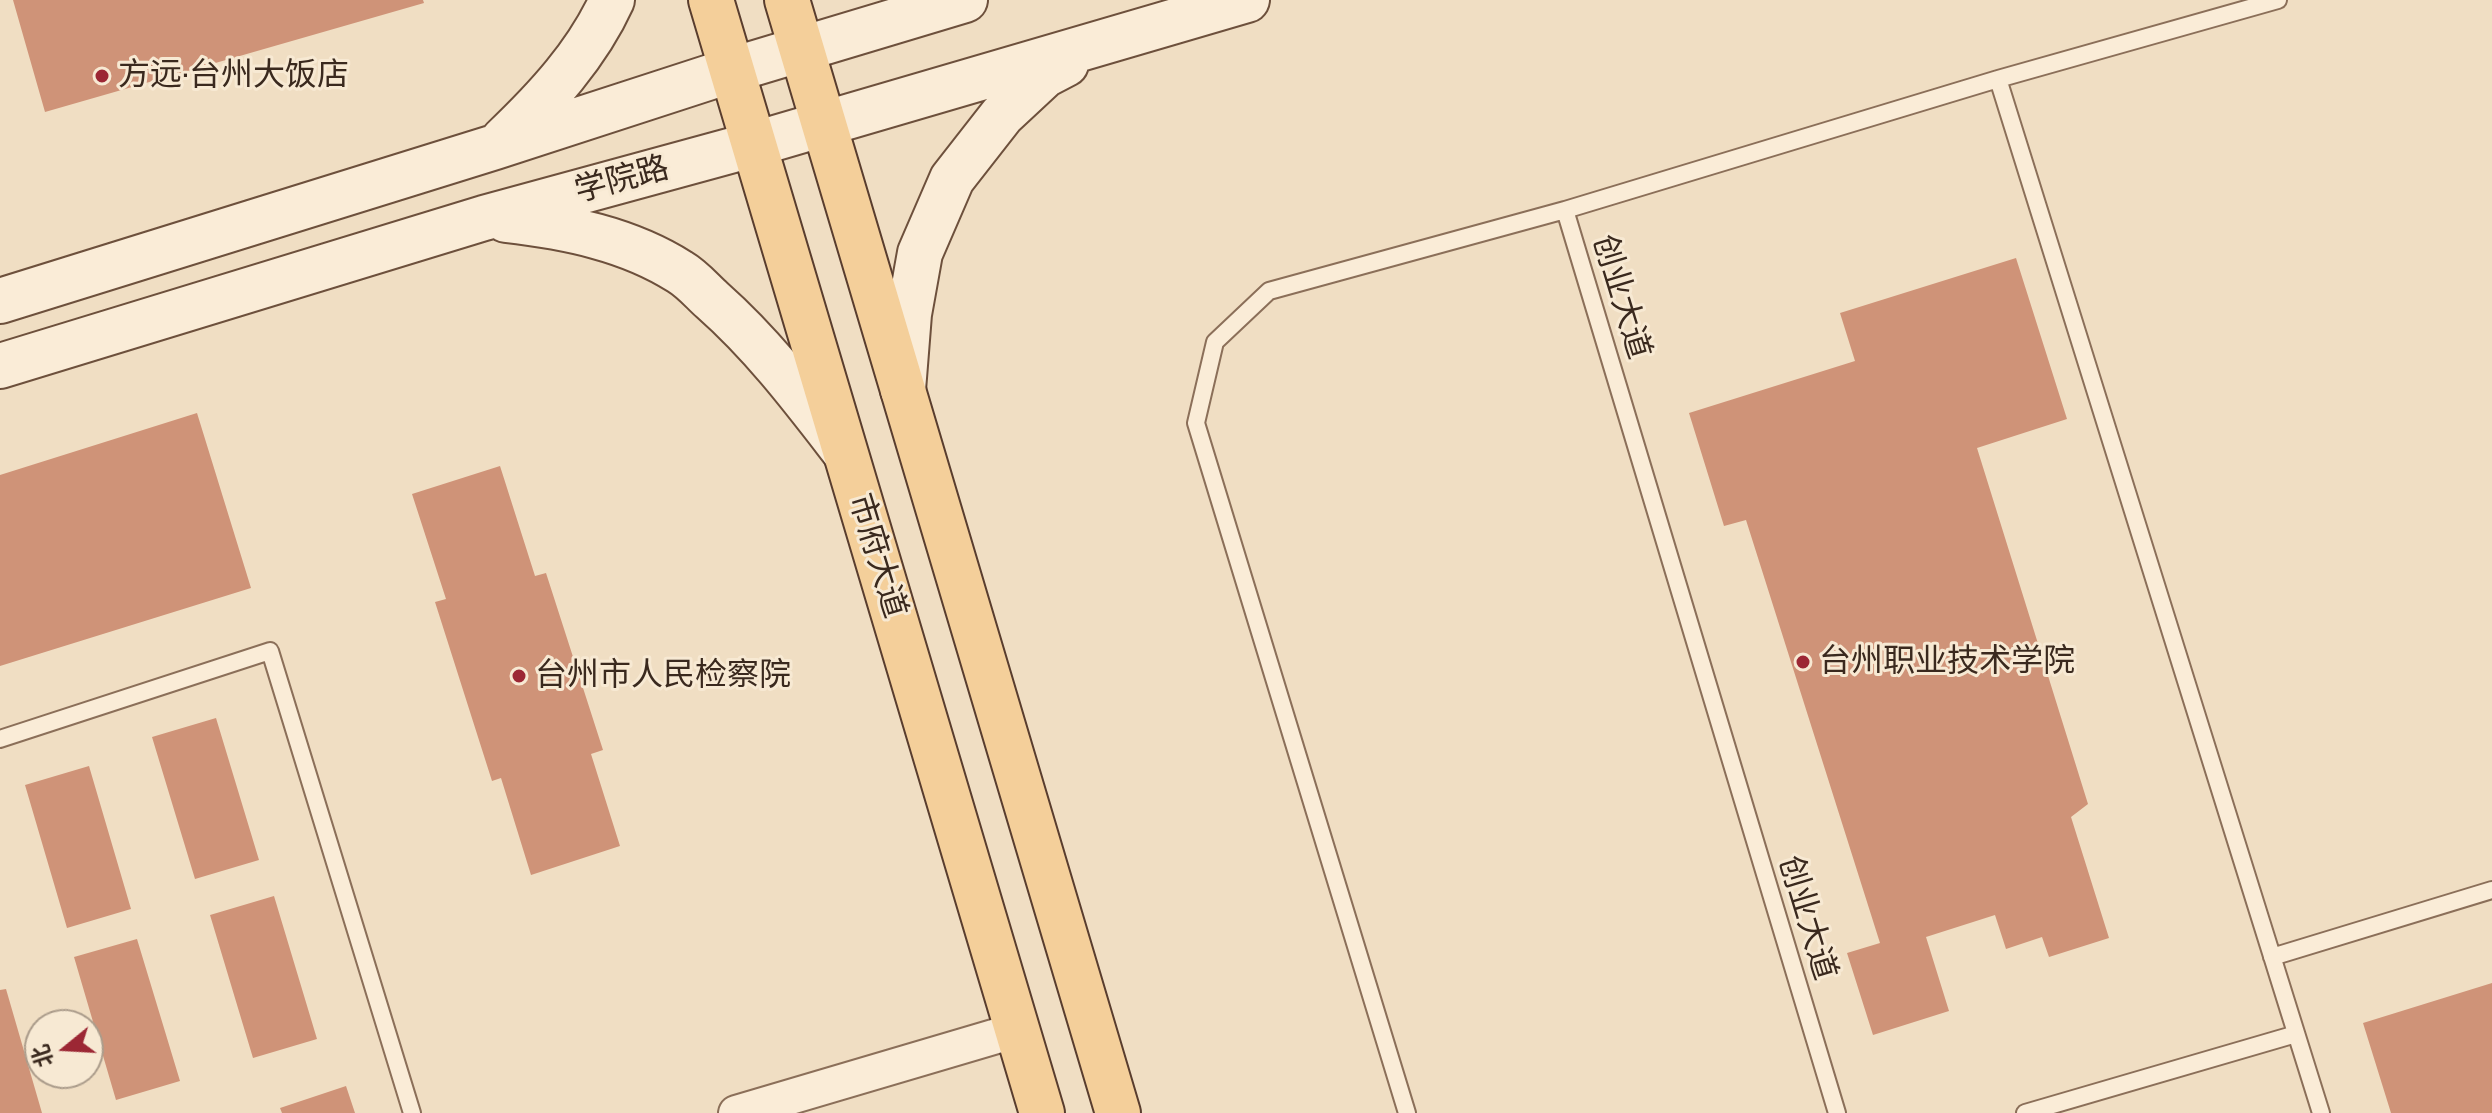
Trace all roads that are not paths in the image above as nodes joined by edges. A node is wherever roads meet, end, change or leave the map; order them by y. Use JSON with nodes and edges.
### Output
{"nodes":[{"id":1,"x":612,"y":0,"type":"edge"},
{"id":2,"x":711,"y":0,"type":"edge"},
{"id":3,"x":787,"y":0,"type":"edge"},
{"id":4,"x":965,"y":0,"type":"edge"},
{"id":5,"x":1247,"y":0,"type":"edge"},
{"id":6,"x":2278,"y":0,"type":"edge"},
{"id":7,"x":1118,"y":37,"type":"junction"},
{"id":8,"x":802,"y":49,"type":"junction"},
{"id":9,"x":732,"y":70,"type":"junction"},
{"id":10,"x":1998,"y":79,"type":"junction"},
{"id":11,"x":822,"y":124,"type":"junction"},
{"id":12,"x":755,"y":144,"type":"junction"},
{"id":13,"x":495,"y":147,"type":"junction"},
{"id":14,"x":1565,"y":210,"type":"junction"},
{"id":15,"x":484,"y":218,"type":"junction"},
{"id":16,"x":0,"y":301,"type":"edge"},
{"id":17,"x":0,"y":366,"type":"edge"},
{"id":18,"x":903,"y":391,"type":"junction"},
{"id":19,"x":847,"y":455,"type":"junction"},
{"id":20,"x":0,"y":739,"type":"edge"},
{"id":21,"x":2492,"y":890,"type":"edge"},
{"id":22,"x":2272,"y":957,"type":"junction"},
{"id":23,"x":1017,"y":1030,"type":"junction"},
{"id":24,"x":2296,"y":1034,"type":"junction"},
{"id":25,"x":412,"y":1113,"type":"edge"},
{"id":26,"x":736,"y":1113,"type":"edge"},
{"id":27,"x":1042,"y":1113,"type":"edge"},
{"id":28,"x":1118,"y":1113,"type":"edge"},
{"id":29,"x":1407,"y":1113,"type":"edge"},
{"id":30,"x":1837,"y":1113,"type":"edge"},
{"id":31,"x":2025,"y":1113,"type":"edge"},
{"id":32,"x":2321,"y":1113,"type":"edge"}],
"edges":[{"from":1,"to":13,"type":"main road"},
{"from":2,"to":9,"type":"main road","name":"市府大道"},
{"from":3,"to":8,"type":"main road"},
{"from":4,"to":8,"type":"main road"},
{"from":5,"to":7,"type":"main road","name":"学院路"},
{"from":6,"to":10,"type":"lane","name":"创业大道"},
{"from":7,"to":11,"type":"main road","name":"学院路"},
{"from":7,"to":18,"type":"main road"},
{"from":8,"to":9,"type":"main road"},
{"from":8,"to":11,"type":"main road"},
{"from":9,"to":12,"type":"main road","name":"市府大道"},
{"from":9,"to":13,"type":"main road"},
{"from":10,"to":14,"type":"lane","name":"创业大道"},
{"from":10,"to":22,"type":"lane"},
{"from":11,"to":12,"type":"main road","name":"学院路"},
{"from":11,"to":18,"type":"main road"},
{"from":12,"to":15,"type":"main road","name":"学院路"},
{"from":12,"to":19,"type":"main road","name":"市府大道"},
{"from":13,"to":16,"type":"main road"},
{"from":14,"to":29,"type":"lane"},
{"from":14,"to":30,"type":"lane","name":"创业大道"},
{"from":15,"to":17,"type":"main road","name":"学院路"},
{"from":15,"to":19,"type":"main road"},
{"from":18,"to":28,"type":"main road"},
{"from":19,"to":23,"type":"main road","name":"市府大道"},
{"from":20,"to":25,"type":"lane"},
{"from":21,"to":22,"type":"lane"},
{"from":22,"to":24,"type":"lane"},
{"from":23,"to":26,"type":"street"},
{"from":23,"to":27,"type":"main road","name":"市府大道"},
{"from":24,"to":31,"type":"lane"},
{"from":24,"to":32,"type":"lane"}]}
